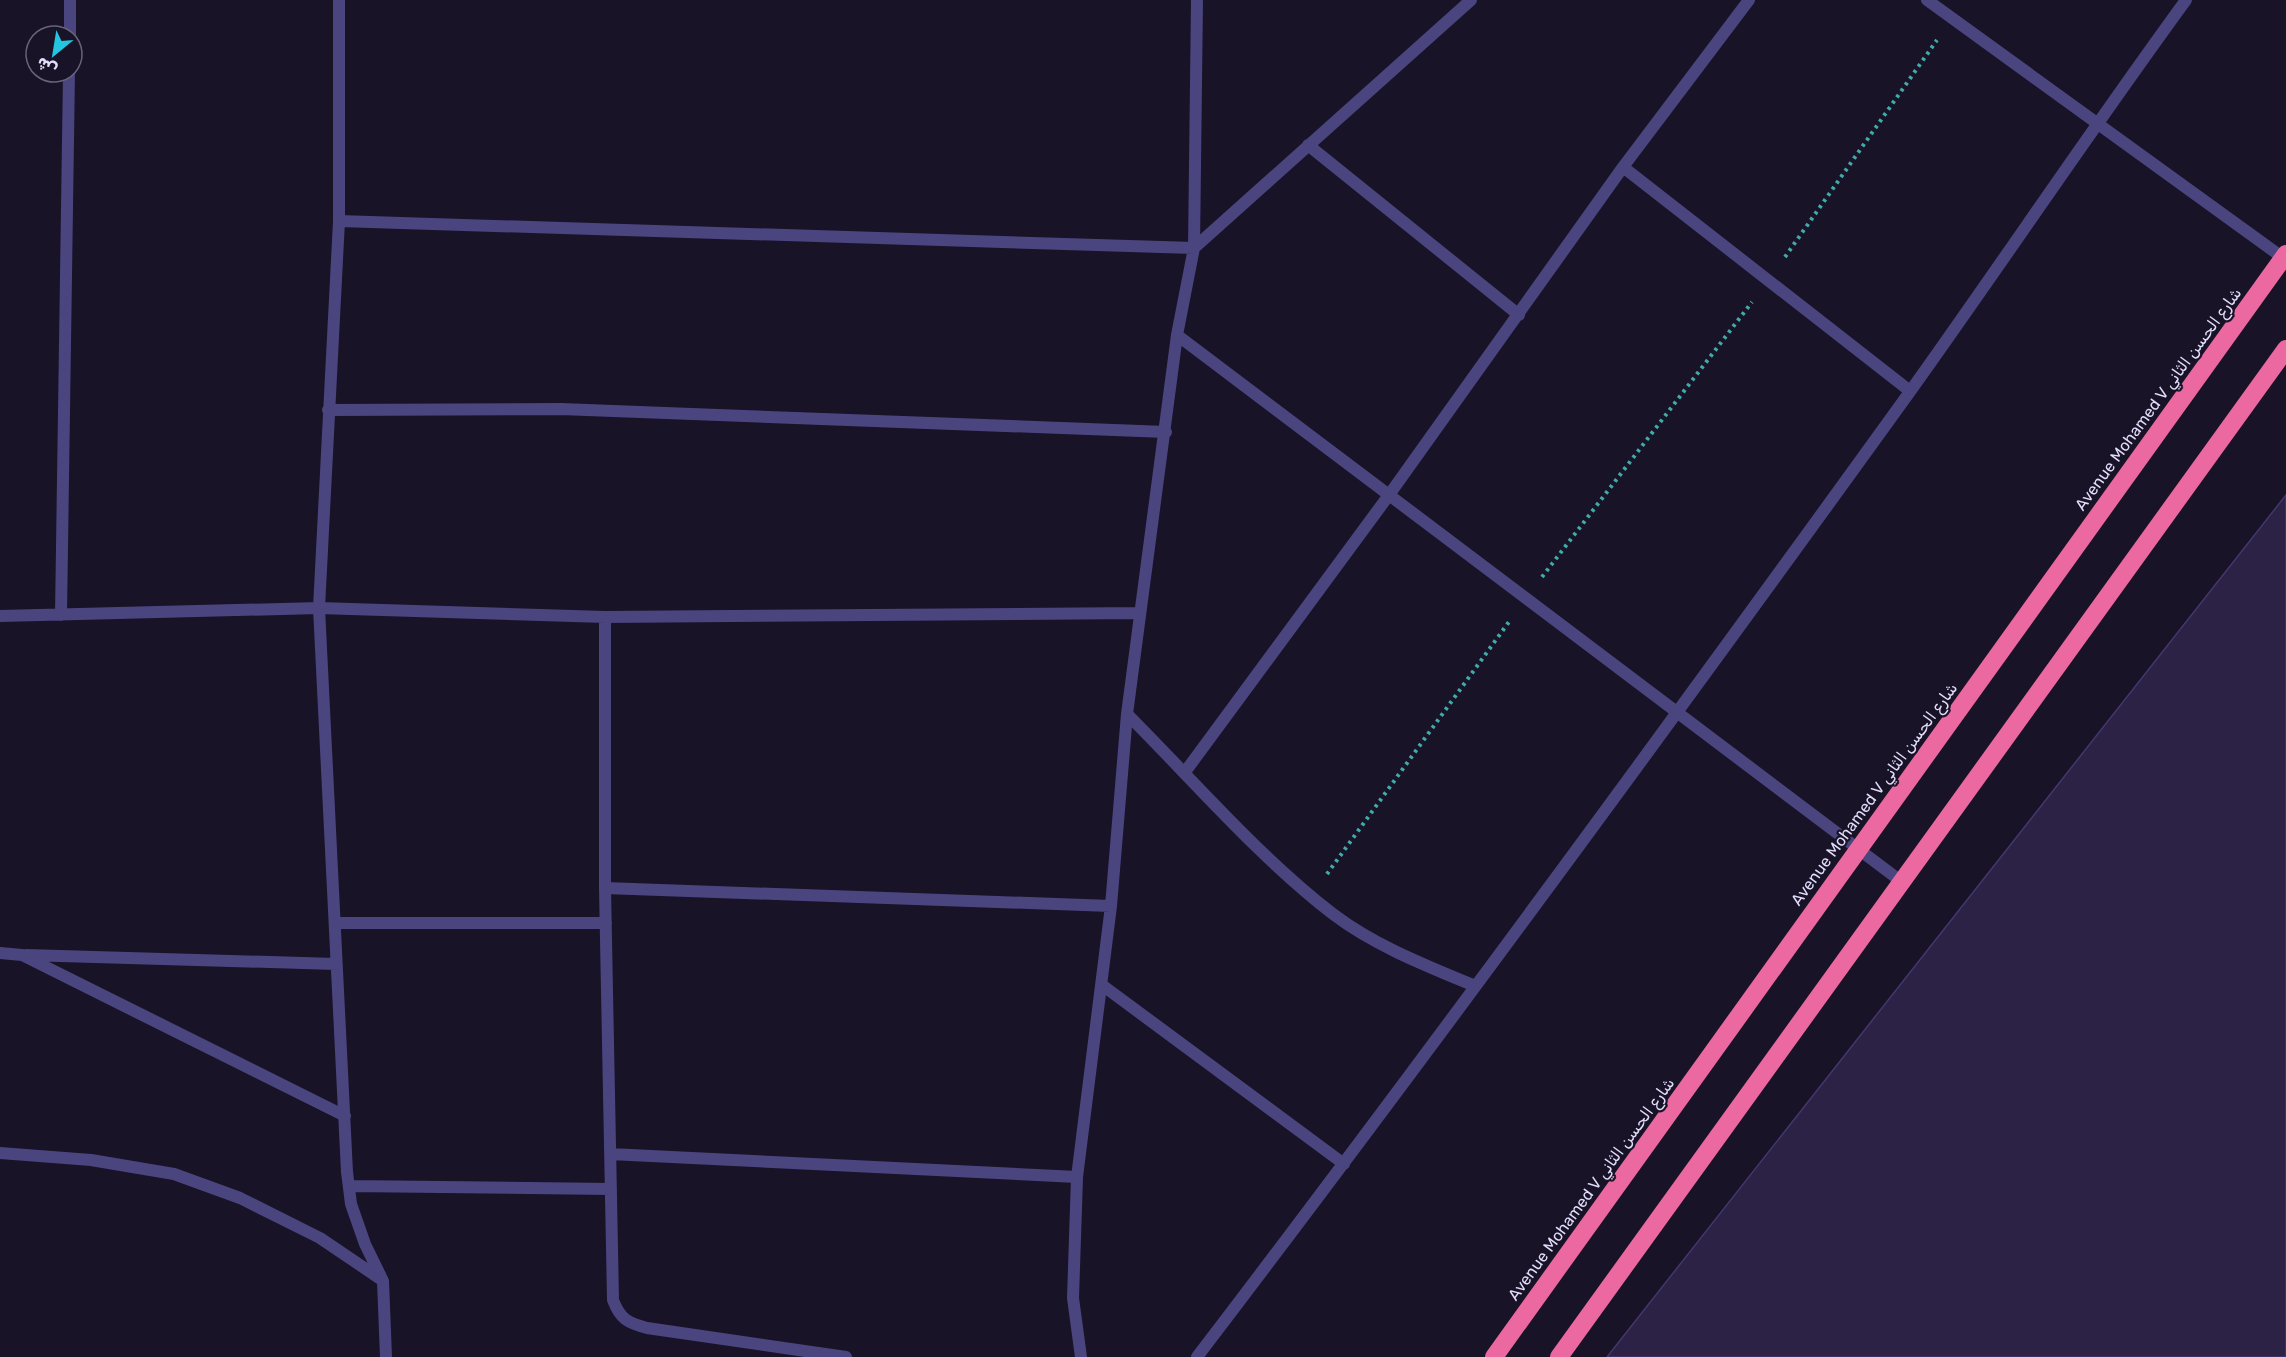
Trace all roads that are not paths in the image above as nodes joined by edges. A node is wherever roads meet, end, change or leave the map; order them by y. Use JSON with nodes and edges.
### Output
{"nodes":[{"id":1,"x":70,"y":0,"type":"edge"},
{"id":2,"x":339,"y":0,"type":"edge"},
{"id":3,"x":1197,"y":0,"type":"edge"},
{"id":4,"x":1471,"y":0,"type":"edge"},
{"id":5,"x":1749,"y":0,"type":"edge"},
{"id":6,"x":1927,"y":0,"type":"edge"},
{"id":7,"x":2186,"y":0,"type":"edge"},
{"id":8,"x":70,"y":24,"type":"edge"},
{"id":9,"x":69,"y":84,"type":"edge"},
{"id":10,"x":2096,"y":123,"type":"junction"},
{"id":11,"x":1308,"y":145,"type":"junction"},
{"id":12,"x":1623,"y":167,"type":"junction"},
{"id":13,"x":339,"y":221,"type":"junction"},
{"id":14,"x":1194,"y":248,"type":"junction"},
{"id":15,"x":2285,"y":257,"type":"edge"},
{"id":16,"x":1519,"y":315,"type":"junction"},
{"id":17,"x":1177,"y":335,"type":"junction"},
{"id":18,"x":2286,"y":349,"type":"edge"},
{"id":19,"x":1910,"y":391,"type":"junction"},
{"id":20,"x":328,"y":410,"type":"junction"},
{"id":21,"x":1166,"y":432,"type":"junction"},
{"id":22,"x":1389,"y":495,"type":"junction"},
{"id":23,"x":319,"y":608,"type":"junction"},
{"id":24,"x":1140,"y":613,"type":"junction"},
{"id":25,"x":61,"y":615,"type":"junction"},
{"id":26,"x":0,"y":616,"type":"edge"},
{"id":27,"x":605,"y":617,"type":"junction"},
{"id":28,"x":1676,"y":711,"type":"junction"},
{"id":29,"x":1127,"y":714,"type":"junction"},
{"id":30,"x":1185,"y":772,"type":"junction"},
{"id":31,"x":1858,"y":849,"type":"junction"},
{"id":32,"x":1902,"y":882,"type":"junction"},
{"id":33,"x":605,"y":888,"type":"junction"},
{"id":34,"x":1111,"y":906,"type":"junction"},
{"id":35,"x":335,"y":923,"type":"junction"},
{"id":36,"x":606,"y":923,"type":"junction"},
{"id":37,"x":0,"y":953,"type":"edge"},
{"id":38,"x":22,"y":955,"type":"junction"},
{"id":39,"x":336,"y":964,"type":"junction"},
{"id":40,"x":1102,"y":986,"type":"junction"},
{"id":41,"x":1475,"y":986,"type":"junction"},
{"id":42,"x":345,"y":1116,"type":"junction"},
{"id":43,"x":0,"y":1153,"type":"edge"},
{"id":44,"x":610,"y":1154,"type":"junction"},
{"id":45,"x":1344,"y":1164,"type":"junction"},
{"id":46,"x":1077,"y":1177,"type":"junction"},
{"id":47,"x":349,"y":1186,"type":"junction"},
{"id":48,"x":611,"y":1189,"type":"junction"},
{"id":49,"x":383,"y":1281,"type":"junction"},
{"id":50,"x":386,"y":1357,"type":"edge"},
{"id":51,"x":846,"y":1357,"type":"edge"},
{"id":52,"x":1081,"y":1357,"type":"edge"},
{"id":53,"x":1197,"y":1357,"type":"edge"},
{"id":54,"x":1494,"y":1357,"type":"edge"},
{"id":55,"x":1559,"y":1357,"type":"edge"}],
"edges":[{"from":1,"to":8,"type":"street"},
{"from":2,"to":13,"type":"street"},
{"from":3,"to":14,"type":"street"},
{"from":4,"to":11,"type":"street"},
{"from":5,"to":12,"type":"street"},
{"from":6,"to":10,"type":"street"},
{"from":7,"to":10,"type":"street"},
{"from":9,"to":25,"type":"street"},
{"from":10,"to":15,"type":"street"},
{"from":10,"to":19,"type":"street"},
{"from":11,"to":14,"type":"street"},
{"from":11,"to":16,"type":"street"},
{"from":12,"to":16,"type":"street"},
{"from":12,"to":19,"type":"street"},
{"from":13,"to":14,"type":"street"},
{"from":13,"to":20,"type":"street"},
{"from":14,"to":17,"type":"street"},
{"from":15,"to":31,"type":"highway","name":"Avenue Mohamed V شارع الحسن الثاني"},
{"from":16,"to":22,"type":"street"},
{"from":17,"to":21,"type":"street"},
{"from":17,"to":22,"type":"street"},
{"from":18,"to":32,"type":"highway"},
{"from":19,"to":28,"type":"street"},
{"from":20,"to":21,"type":"street"},
{"from":20,"to":23,"type":"street"},
{"from":21,"to":24,"type":"street"},
{"from":22,"to":28,"type":"street"},
{"from":22,"to":30,"type":"street"},
{"from":23,"to":25,"type":"street"},
{"from":23,"to":27,"type":"street"},
{"from":23,"to":35,"type":"street"},
{"from":24,"to":27,"type":"street"},
{"from":24,"to":29,"type":"street"},
{"from":25,"to":26,"type":"street"},
{"from":27,"to":33,"type":"street"},
{"from":28,"to":31,"type":"street"},
{"from":28,"to":41,"type":"street"},
{"from":29,"to":30,"type":"street"},
{"from":29,"to":34,"type":"street"},
{"from":30,"to":41,"type":"street"},
{"from":31,"to":32,"type":"street"},
{"from":31,"to":54,"type":"highway","name":"Avenue Mohamed V شارع الحسن الثاني"},
{"from":32,"to":55,"type":"highway"},
{"from":33,"to":34,"type":"street"},
{"from":33,"to":36,"type":"street"},
{"from":34,"to":40,"type":"street"},
{"from":35,"to":36,"type":"street"},
{"from":35,"to":39,"type":"street"},
{"from":36,"to":44,"type":"street"},
{"from":37,"to":38,"type":"street"},
{"from":38,"to":39,"type":"street"},
{"from":38,"to":42,"type":"street"},
{"from":39,"to":42,"type":"street"},
{"from":40,"to":45,"type":"street"},
{"from":40,"to":46,"type":"street"},
{"from":41,"to":45,"type":"street"},
{"from":42,"to":47,"type":"street"},
{"from":43,"to":49,"type":"street"},
{"from":44,"to":46,"type":"street"},
{"from":44,"to":48,"type":"street"},
{"from":45,"to":53,"type":"street"},
{"from":46,"to":52,"type":"street"},
{"from":47,"to":48,"type":"street"},
{"from":47,"to":49,"type":"street"},
{"from":48,"to":51,"type":"street"},
{"from":49,"to":50,"type":"street"}]}
